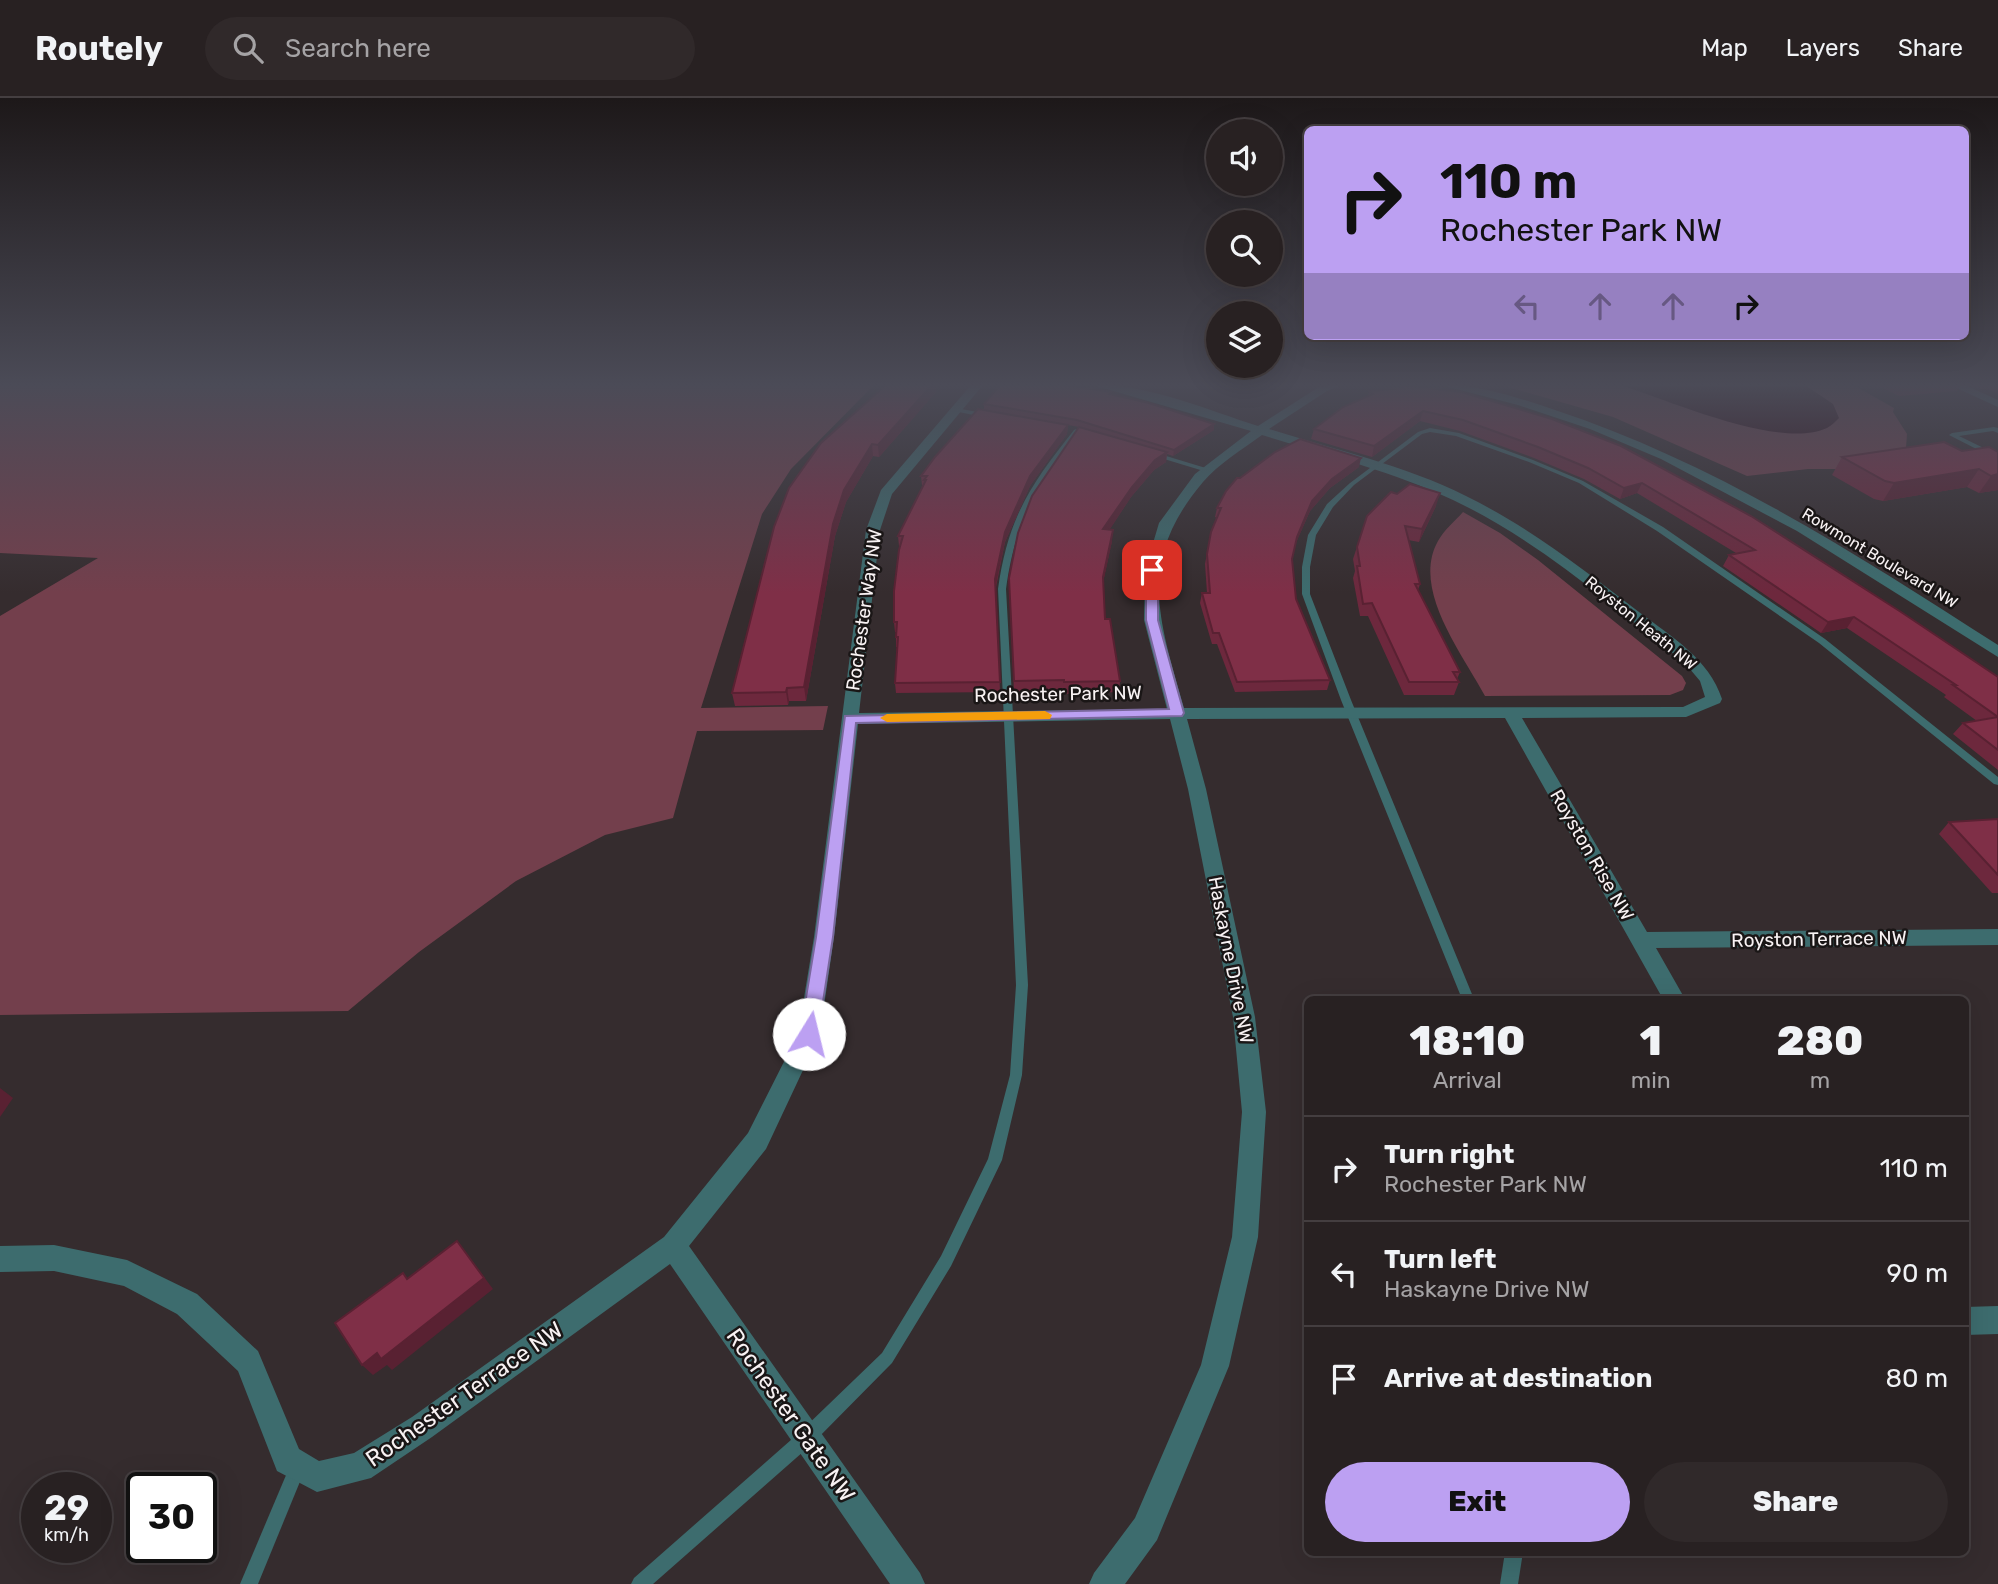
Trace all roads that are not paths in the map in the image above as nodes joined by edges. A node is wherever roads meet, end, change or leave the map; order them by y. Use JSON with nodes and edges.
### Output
{"nodes":[{"id":1,"x":919,"y":454,"type":"edge"},
{"id":2,"x":1055,"y":454,"type":"edge"},
{"id":3,"x":1154,"y":454,"type":"edge"},
{"id":4,"x":1228,"y":454,"type":"edge"},
{"id":5,"x":1338,"y":454,"type":"edge"},
{"id":6,"x":1392,"y":454,"type":"edge"},
{"id":7,"x":1511,"y":454,"type":"edge"},
{"id":8,"x":1660,"y":454,"type":"edge"},
{"id":9,"x":1376,"y":466,"type":"junction"},
{"id":10,"x":1208,"y":470,"type":"junction"},
{"id":11,"x":1998,"y":651,"type":"edge"},
{"id":12,"x":1510,"y":710,"type":"junction"},
{"id":13,"x":1351,"y":712,"type":"junction"},
{"id":14,"x":1177,"y":713,"type":"junction"},
{"id":15,"x":1009,"y":716,"type":"junction"},
{"id":16,"x":850,"y":719,"type":"junction"},
{"id":17,"x":1998,"y":782,"type":"edge"},
{"id":18,"x":1998,"y":937,"type":"edge"},
{"id":19,"x":1640,"y":940,"type":"junction"},
{"id":20,"x":1467,"y":996,"type":"edge"},
{"id":21,"x":1672,"y":996,"type":"edge"},
{"id":22,"x":673,"y":1246,"type":"junction"},
{"id":23,"x":0,"y":1259,"type":"edge"},
{"id":24,"x":1998,"y":1320,"type":"edge"},
{"id":25,"x":1969,"y":1321,"type":"edge"},
{"id":26,"x":806,"y":1438,"type":"junction"},
{"id":27,"x":299,"y":1466,"type":"junction"},
{"id":28,"x":1513,"y":1556,"type":"edge"},
{"id":29,"x":249,"y":1584,"type":"edge"},
{"id":30,"x":640,"y":1584,"type":"edge"},
{"id":31,"x":909,"y":1584,"type":"edge"},
{"id":32,"x":1105,"y":1584,"type":"edge"},
{"id":33,"x":1509,"y":1584,"type":"edge"}],
"edges":[{"from":1,"to":16,"type":"street","name":"Rochester Way NW"},
{"from":2,"to":15,"type":"lane"},
{"from":3,"to":10,"type":"lane"},
{"from":4,"to":10,"type":"street","name":"Haskayne Drive NW"},
{"from":5,"to":9,"type":"street","name":"Royston Heath NW"},
{"from":6,"to":9,"type":"lane"},
{"from":7,"to":17,"type":"lane"},
{"from":8,"to":11,"type":"street","name":"Rowmont Boulevard NW"},
{"from":9,"to":12,"type":"street","name":"Royston Heath NW"},
{"from":9,"to":13,"type":"lane"},
{"from":10,"to":14,"type":"street","name":"Haskayne Drive NW"},
{"from":12,"to":13,"type":"street","name":"Royston Heath NW"},
{"from":12,"to":19,"type":"street","name":"Royston Rise NW"},
{"from":13,"to":14,"type":"street","name":"Rochester Park NW"},
{"from":13,"to":20,"type":"lane"},
{"from":14,"to":15,"type":"street","name":"Rochester Park NW"},
{"from":14,"to":32,"type":"street","name":"Haskayne Drive NW"},
{"from":15,"to":16,"type":"street","name":"Rochester Park NW"},
{"from":15,"to":26,"type":"lane"},
{"from":16,"to":22,"type":"street","name":"Rochester Way NW"},
{"from":18,"to":19,"type":"street","name":"Royston Terrace NW"},
{"from":19,"to":21,"type":"street","name":"Royston Rise NW"},
{"from":22,"to":26,"type":"street","name":"Rochester Gate NW"},
{"from":22,"to":27,"type":"street","name":"Rochester Terrace NW"},
{"from":23,"to":27,"type":"street"},
{"from":24,"to":25,"type":"street"},
{"from":26,"to":30,"type":"lane"},
{"from":26,"to":31,"type":"street","name":"Rochester Gate NW"},
{"from":27,"to":29,"type":"lane"},
{"from":28,"to":33,"type":"lane"}]}
